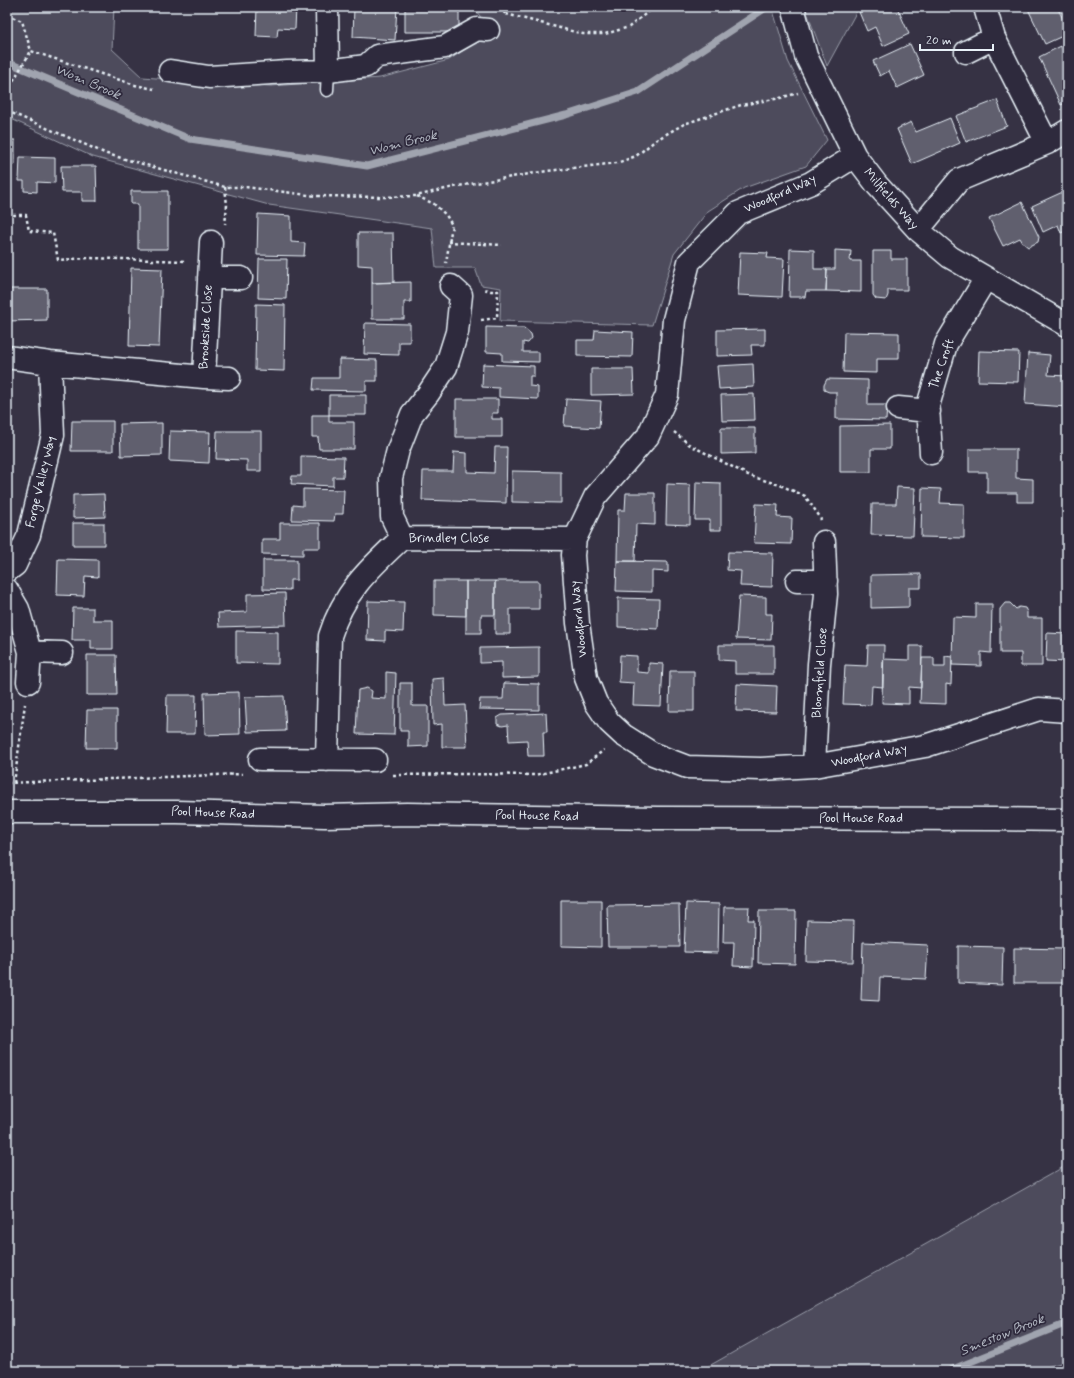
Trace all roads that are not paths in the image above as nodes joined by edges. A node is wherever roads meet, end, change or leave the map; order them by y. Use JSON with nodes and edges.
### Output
{"nodes":[{"id":1,"x":327,"y":7,"type":"edge"},
{"id":2,"x":793,"y":7,"type":"edge"},
{"id":3,"x":986,"y":11,"type":"dead end"},
{"id":4,"x":488,"y":30,"type":"dead end"},
{"id":5,"x":994,"y":38,"type":"junction"},
{"id":6,"x":966,"y":52,"type":"dead end"},
{"id":7,"x":170,"y":71,"type":"dead end"},
{"id":8,"x":327,"y":80,"type":"junction"},
{"id":9,"x":1067,"y":131,"type":"edge"},
{"id":10,"x":1047,"y":143,"type":"junction"},
{"id":11,"x":855,"y":156,"type":"junction"},
{"id":12,"x":918,"y":230,"type":"junction"},
{"id":13,"x":241,"y":278,"type":"dead end"},
{"id":14,"x":986,"y":278,"type":"junction"},
{"id":15,"x":451,"y":286,"type":"road end"},
{"id":16,"x":1067,"y":324,"type":"edge"},
{"id":17,"x":7,"y":357,"type":"edge"},
{"id":18,"x":50,"y":363,"type":"junction"},
{"id":19,"x":204,"y":377,"type":"junction"},
{"id":20,"x":229,"y":378,"type":"dead end"},
{"id":21,"x":898,"y":408,"type":"dead end"},
{"id":22,"x":929,"y":411,"type":"junction"},
{"id":23,"x":931,"y":454,"type":"dead end"},
{"id":24,"x":402,"y":538,"type":"junction"},
{"id":25,"x":575,"y":539,"type":"junction"},
{"id":26,"x":824,"y":542,"type":"road end"},
{"id":27,"x":7,"y":571,"type":"edge"},
{"id":28,"x":796,"y":581,"type":"dead end"},
{"id":29,"x":826,"y":581,"type":"junction"},
{"id":30,"x":7,"y":590,"type":"edge"},
{"id":31,"x":30,"y":652,"type":"junction"},
{"id":32,"x":62,"y":653,"type":"dead end"},
{"id":33,"x":28,"y":682,"type":"road end"},
{"id":34,"x":1067,"y":711,"type":"edge"},
{"id":35,"x":327,"y":760,"type":"junction"},
{"id":36,"x":375,"y":760,"type":"dead end"},
{"id":37,"x":814,"y":766,"type":"junction"},
{"id":38,"x":253,"y":767,"type":"road end"},
{"id":39,"x":7,"y":812,"type":"edge"},
{"id":40,"x":1067,"y":820,"type":"edge"}],
"edges":[{"from":1,"to":8,"type":"street"},
{"from":2,"to":11,"type":"street","name":"Millfields Way"},
{"from":3,"to":5,"type":"street"},
{"from":4,"to":8,"type":"street"},
{"from":5,"to":6,"type":"street"},
{"from":5,"to":10,"type":"street"},
{"from":7,"to":8,"type":"street"},
{"from":9,"to":10,"type":"street"},
{"from":10,"to":12,"type":"street"},
{"from":11,"to":12,"type":"street","name":"Millfields Way"},
{"from":11,"to":25,"type":"street","name":"Woodford Way"},
{"from":12,"to":14,"type":"street","name":"Millfields Way"},
{"from":13,"to":19,"type":"street","name":"Brookside Close"},
{"from":14,"to":16,"type":"street","name":"Millfields Way"},
{"from":14,"to":22,"type":"street","name":"The Croft"},
{"from":15,"to":24,"type":"street"},
{"from":17,"to":18,"type":"street"},
{"from":18,"to":19,"type":"street"},
{"from":18,"to":27,"type":"street","name":"Forge Valley Way"},
{"from":19,"to":20,"type":"street"},
{"from":21,"to":22,"type":"street"},
{"from":22,"to":23,"type":"street","name":"The Croft"},
{"from":24,"to":25,"type":"street","name":"Brindley Close"},
{"from":24,"to":35,"type":"street","name":"Brindley Close"},
{"from":25,"to":37,"type":"street","name":"Woodford Way"},
{"from":26,"to":29,"type":"street","name":"Bloomfield Close"},
{"from":28,"to":29,"type":"street"},
{"from":29,"to":37,"type":"street","name":"Bloomfield Close"},
{"from":30,"to":31,"type":"street"},
{"from":31,"to":32,"type":"street"},
{"from":31,"to":33,"type":"street"},
{"from":34,"to":37,"type":"street","name":"Woodford Way"},
{"from":35,"to":36,"type":"street"},
{"from":35,"to":38,"type":"street"},
{"from":39,"to":40,"type":"street","name":"Pool House Road"}]}
